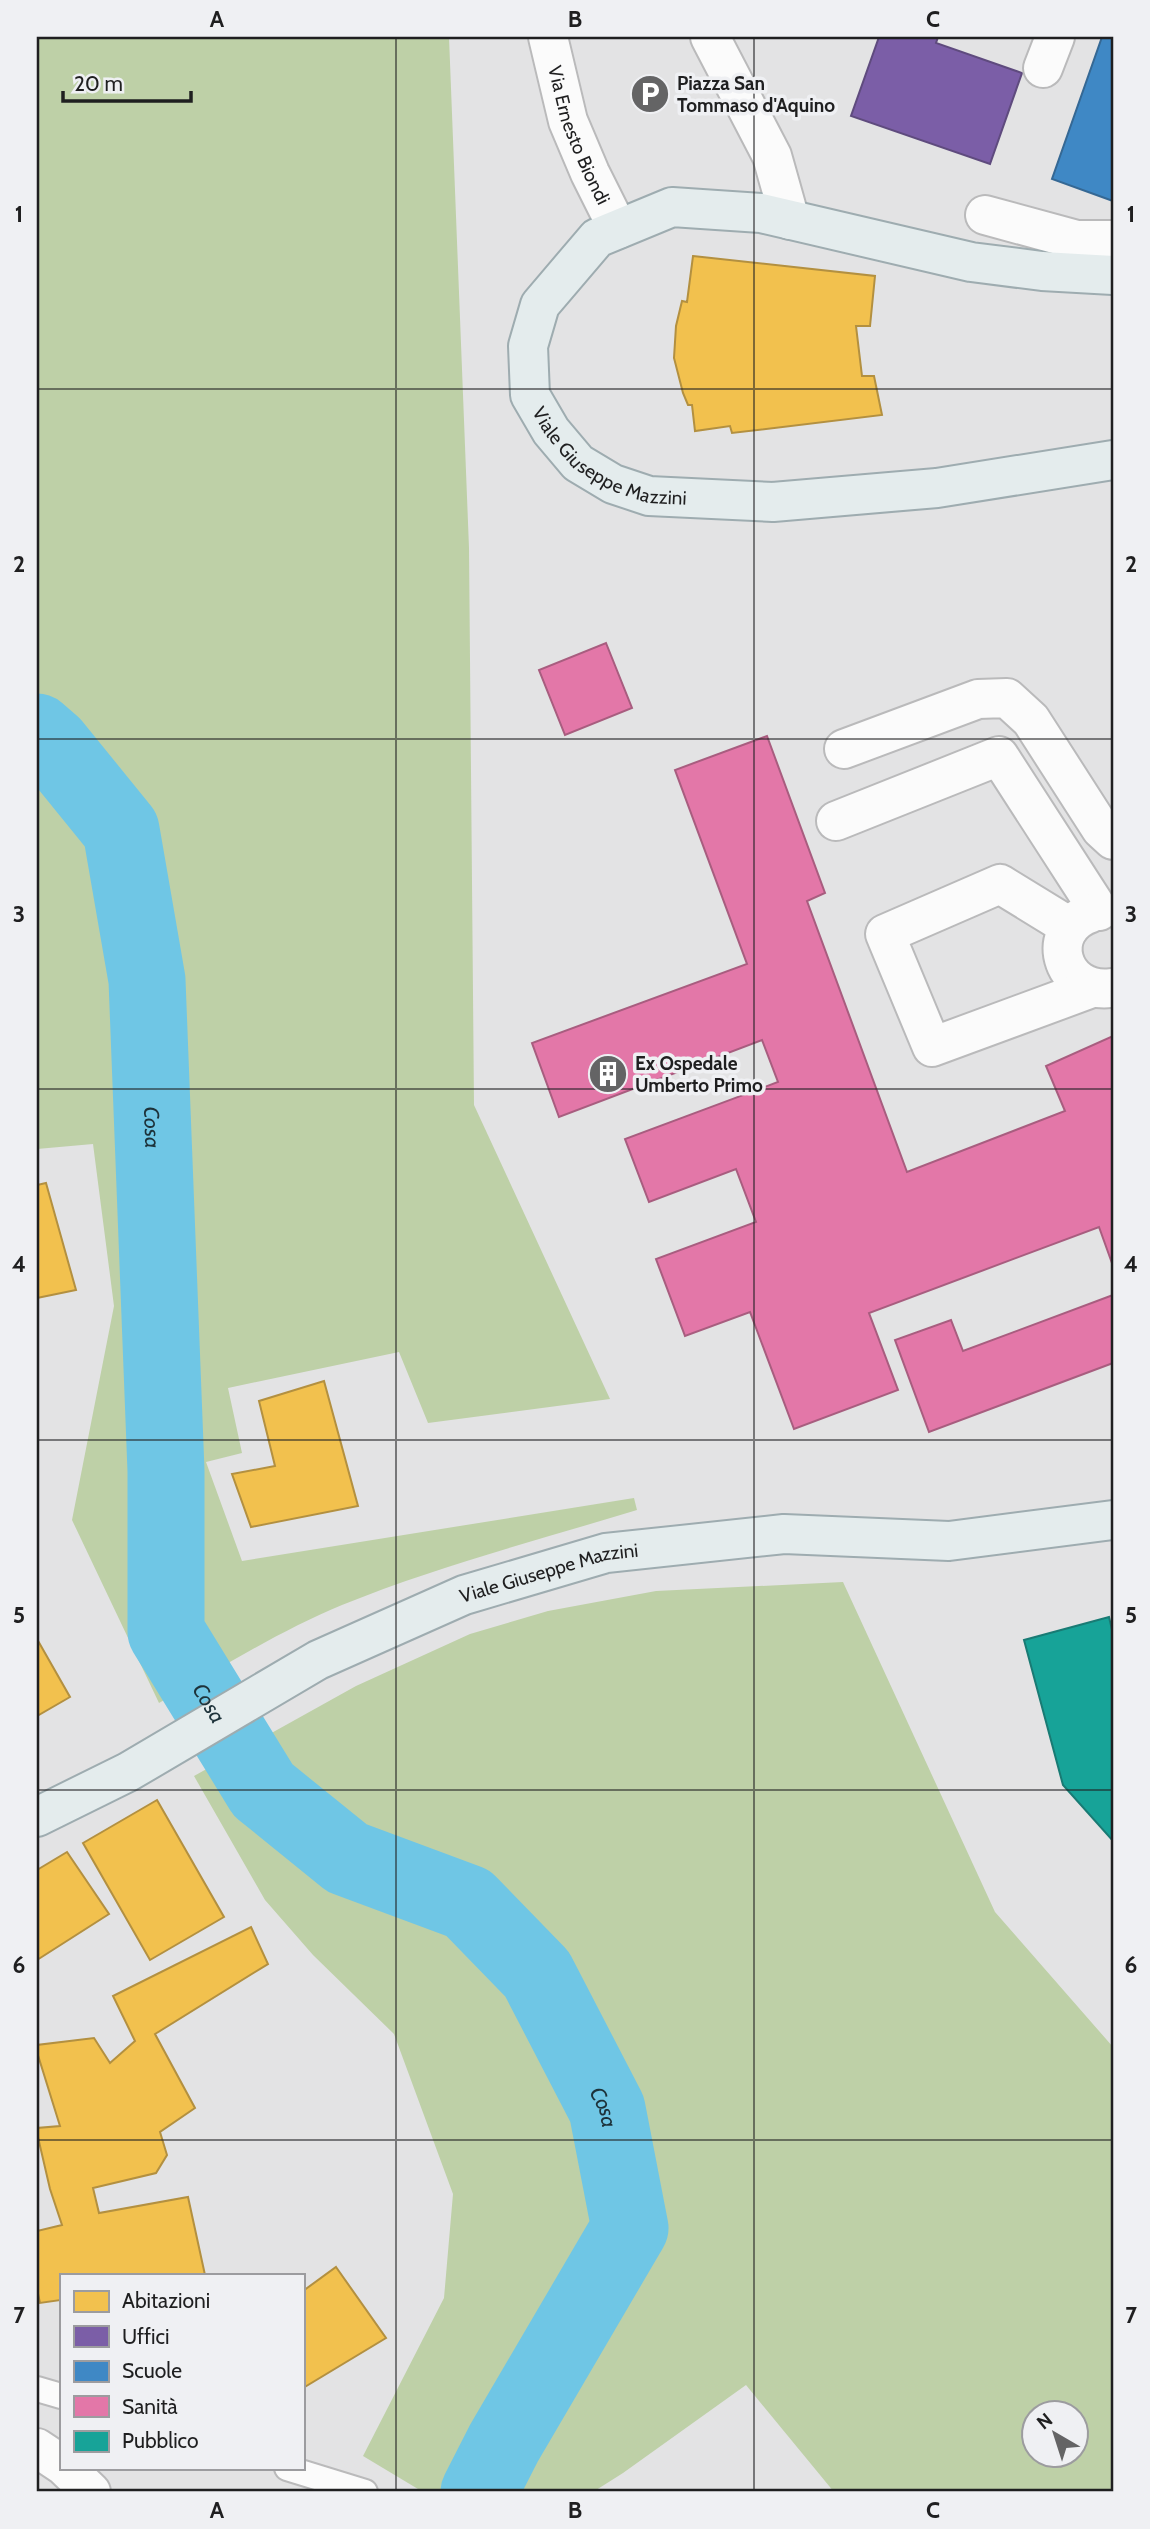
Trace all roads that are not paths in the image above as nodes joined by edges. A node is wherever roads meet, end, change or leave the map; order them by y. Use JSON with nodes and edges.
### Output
{"nodes":[{"id":1,"x":548,"y":37,"type":"edge"},
{"id":2,"x":710,"y":37,"type":"edge"},
{"id":3,"x":985,"y":215,"type":"dead end"},
{"id":4,"x":790,"y":220,"type":"junction"},
{"id":5,"x":618,"y":229,"type":"junction"},
{"id":6,"x":1113,"y":240,"type":"edge"},
{"id":7,"x":1113,"y":275,"type":"edge"},
{"id":8,"x":1113,"y":460,"type":"edge"},
{"id":9,"x":844,"y":749,"type":"dead end"},
{"id":10,"x":836,"y":821,"type":"dead end"},
{"id":11,"x":1113,"y":840,"type":"edge"},
{"id":12,"x":1094,"y":917,"type":"edge"},
{"id":13,"x":1108,"y":988,"type":"edge"},
{"id":14,"x":1113,"y":1520,"type":"edge"},
{"id":15,"x":37,"y":1817,"type":"edge"},
{"id":16,"x":37,"y":2389,"type":"edge"},
{"id":17,"x":60,"y":2396,"type":"edge"},
{"id":18,"x":37,"y":2448,"type":"edge"},
{"id":19,"x":60,"y":2463,"type":"edge"},
{"id":20,"x":68,"y":2470,"type":"edge"},
{"id":21,"x":294,"y":2470,"type":"edge"},
{"id":22,"x":90,"y":2492,"type":"edge"},
{"id":23,"x":365,"y":2492,"type":"edge"}],
"edges":[{"from":1,"to":5,"type":"street","name":"Via Ernesto Biondi"},
{"from":2,"to":4,"type":"street"},
{"from":3,"to":6,"type":"street"},
{"from":4,"to":5,"type":"main road","name":"Viale Giuseppe Mazzini"},
{"from":4,"to":7,"type":"main road","name":"Viale Giuseppe Mazzini"},
{"from":5,"to":8,"type":"main road","name":"Viale Giuseppe Mazzini"},
{"from":9,"to":11,"type":"street"},
{"from":10,"to":12,"type":"street"},
{"from":12,"to":13,"type":"street"},
{"from":12,"to":13,"type":"street"},
{"from":14,"to":15,"type":"main road","name":"Viale Giuseppe Mazzini"},
{"from":16,"to":17,"type":"lane"},
{"from":18,"to":19,"type":"street"},
{"from":20,"to":22,"type":"street"},
{"from":21,"to":23,"type":"lane"}]}
